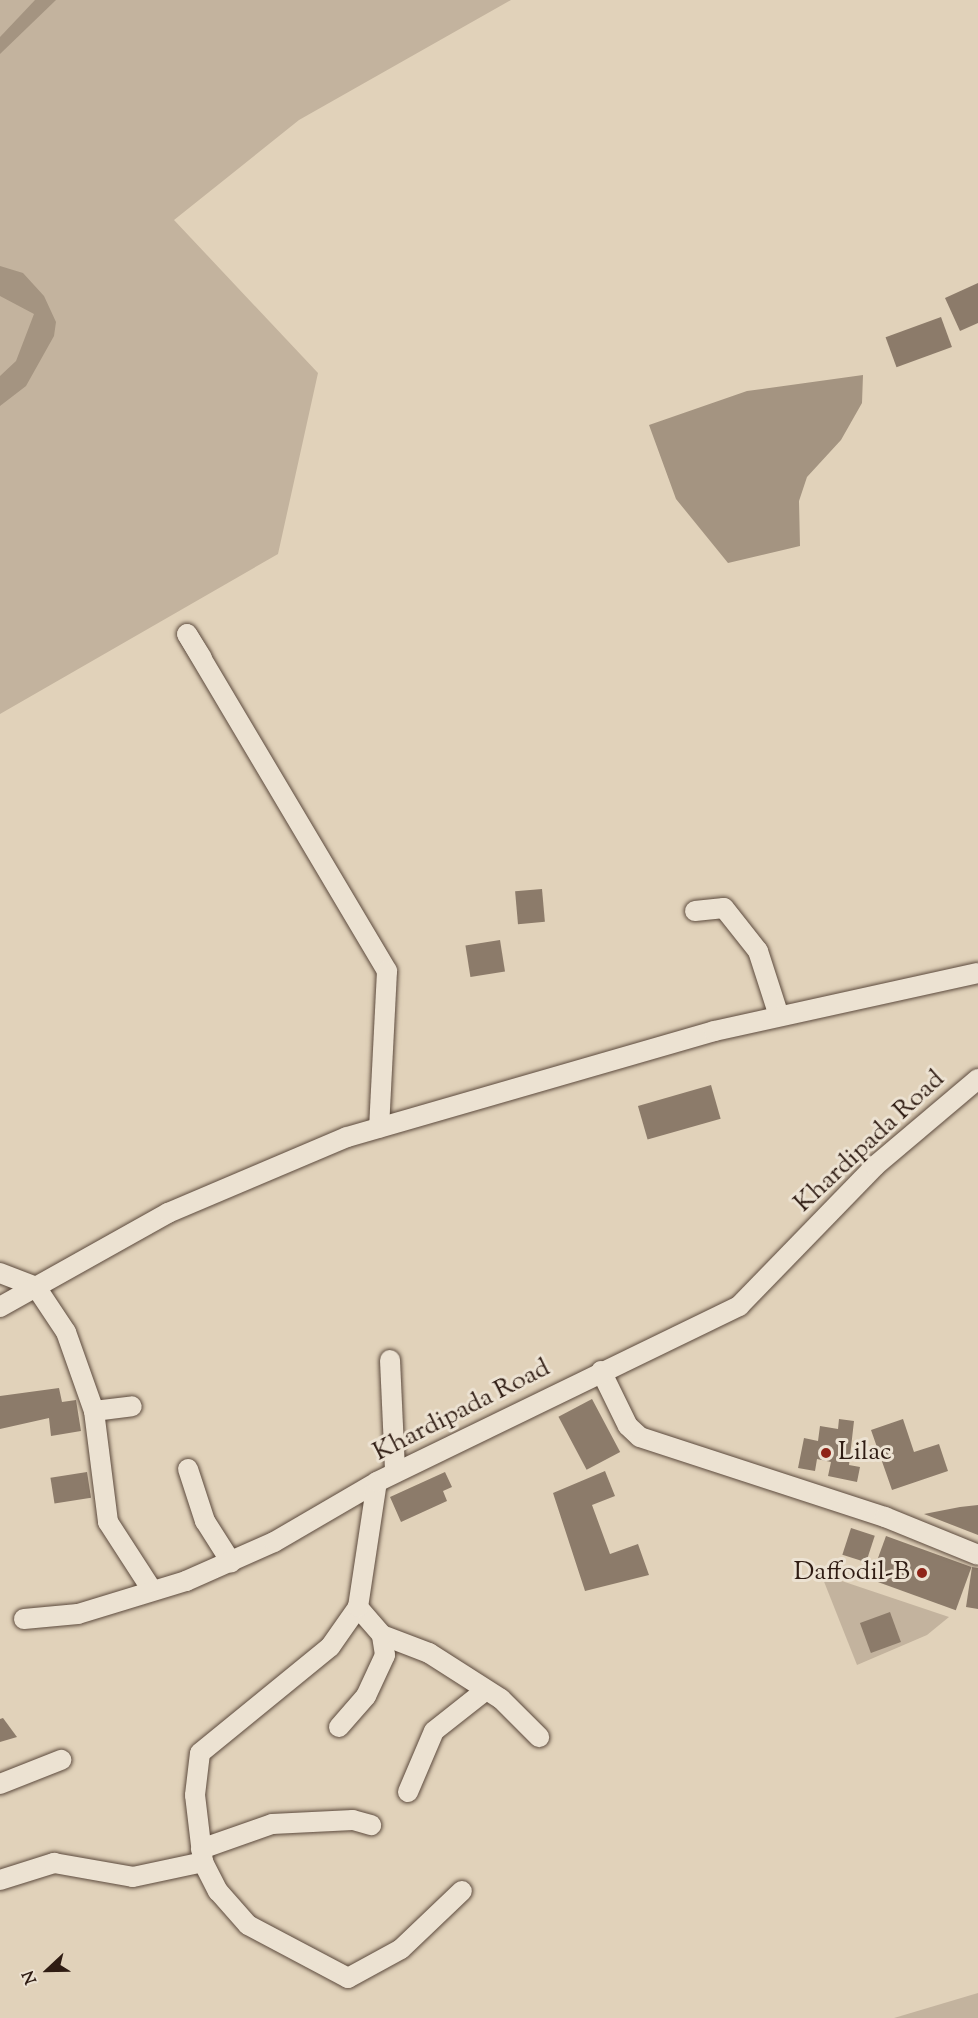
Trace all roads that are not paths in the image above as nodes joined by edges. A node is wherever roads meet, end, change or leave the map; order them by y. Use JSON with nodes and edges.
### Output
{"nodes":[{"id":1,"x":202,"y":658,"type":"dead end"},
{"id":2,"x":696,"y":911,"type":"dead end"},
{"id":3,"x":978,"y":973,"type":"edge"},
{"id":4,"x":779,"y":1016,"type":"junction"},
{"id":5,"x":978,"y":1079,"type":"edge"},
{"id":6,"x":379,"y":1128,"type":"junction"},
{"id":7,"x":0,"y":1273,"type":"edge"},
{"id":8,"x":36,"y":1287,"type":"junction"},
{"id":9,"x":0,"y":1307,"type":"edge"},
{"id":10,"x":390,"y":1360,"type":"dead end"},
{"id":11,"x":601,"y":1371,"type":"junction"},
{"id":12,"x":132,"y":1406,"type":"dead end"},
{"id":13,"x":94,"y":1411,"type":"junction"},
{"id":14,"x":188,"y":1469,"type":"dead end"},
{"id":15,"x":395,"y":1470,"type":"junction"},
{"id":16,"x":377,"y":1482,"type":"junction"},
{"id":17,"x":978,"y":1554,"type":"edge"},
{"id":18,"x":231,"y":1562,"type":"junction"},
{"id":19,"x":152,"y":1590,"type":"junction"},
{"id":20,"x":358,"y":1607,"type":"junction"},
{"id":21,"x":24,"y":1619,"type":"dead end"},
{"id":22,"x":382,"y":1635,"type":"junction"},
{"id":23,"x":486,"y":1690,"type":"junction"},
{"id":24,"x":339,"y":1727,"type":"dead end"},
{"id":25,"x":539,"y":1737,"type":"dead end"},
{"id":26,"x":61,"y":1760,"type":"dead end"},
{"id":27,"x":0,"y":1784,"type":"edge"},
{"id":28,"x":408,"y":1792,"type":"dead end"},
{"id":29,"x":371,"y":1825,"type":"dead end"},
{"id":30,"x":202,"y":1855,"type":"junction"},
{"id":31,"x":0,"y":1880,"type":"edge"},
{"id":32,"x":462,"y":1891,"type":"dead end"}],
"edges":[{"from":1,"to":6,"type":"street"},
{"from":2,"to":4,"type":"street"},
{"from":3,"to":4,"type":"street"},
{"from":4,"to":6,"type":"street"},
{"from":5,"to":11,"type":"street","name":"Khardipada Road"},
{"from":6,"to":8,"type":"street"},
{"from":7,"to":8,"type":"street"},
{"from":8,"to":9,"type":"street"},
{"from":8,"to":13,"type":"street"},
{"from":10,"to":15,"type":"street"},
{"from":11,"to":15,"type":"street","name":"Khardipada Road"},
{"from":11,"to":17,"type":"street"},
{"from":12,"to":13,"type":"street"},
{"from":13,"to":19,"type":"street"},
{"from":14,"to":18,"type":"street"},
{"from":15,"to":16,"type":"street","name":"Khardipada Road"},
{"from":16,"to":18,"type":"street"},
{"from":16,"to":20,"type":"street","name":"Khardipada Road"},
{"from":18,"to":19,"type":"street"},
{"from":19,"to":21,"type":"street"},
{"from":20,"to":22,"type":"street"},
{"from":20,"to":30,"type":"street","name":"Khardipada Road"},
{"from":22,"to":23,"type":"street"},
{"from":22,"to":24,"type":"street"},
{"from":23,"to":25,"type":"street"},
{"from":23,"to":28,"type":"street"},
{"from":26,"to":27,"type":"street"},
{"from":29,"to":30,"type":"street"},
{"from":30,"to":31,"type":"street"},
{"from":30,"to":32,"type":"street"}]}
